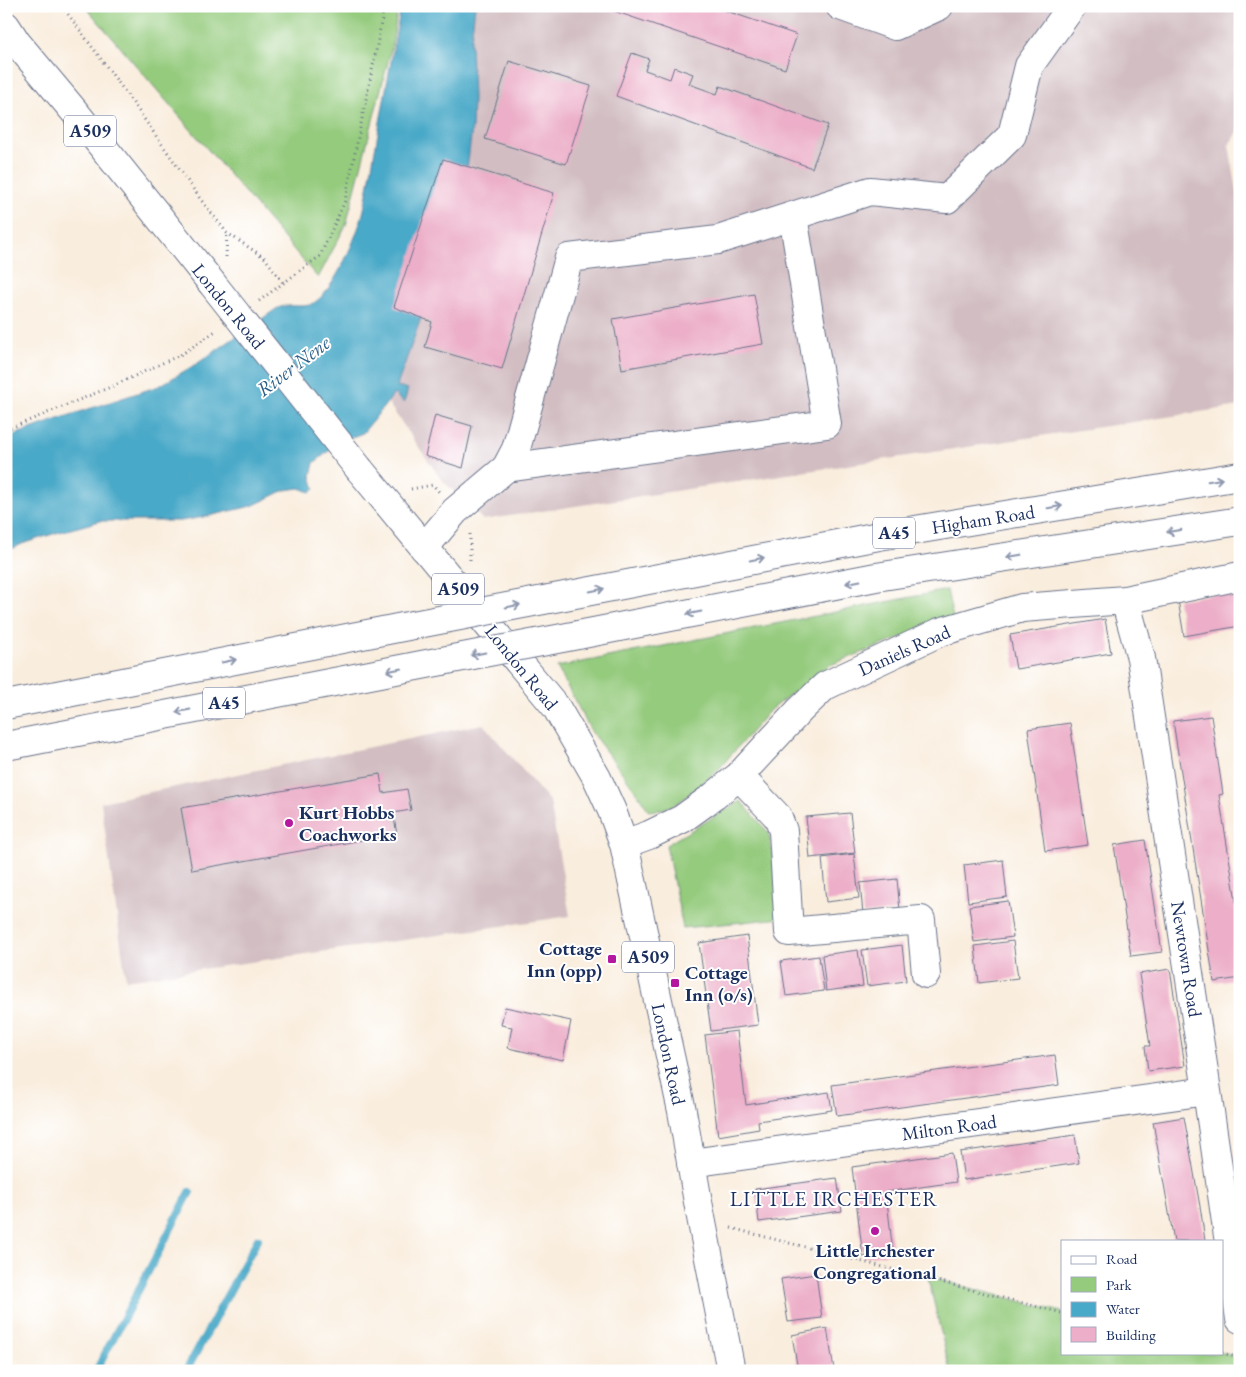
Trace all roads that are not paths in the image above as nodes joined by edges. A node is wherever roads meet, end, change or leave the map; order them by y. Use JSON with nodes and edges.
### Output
{"nodes":[{"id":1,"x":840,"y":6,"type":"edge"},
{"id":2,"x":939,"y":6,"type":"edge"},
{"id":3,"x":1072,"y":6,"type":"edge"},
{"id":4,"x":10,"y":35,"type":"edge"},
{"id":5,"x":793,"y":216,"type":"junction"},
{"id":6,"x":506,"y":468,"type":"junction"},
{"id":7,"x":1240,"y":476,"type":"edge"},
{"id":8,"x":1240,"y":521,"type":"edge"},
{"id":9,"x":424,"y":548,"type":"junction"},
{"id":10,"x":1240,"y":576,"type":"edge"},
{"id":11,"x":1125,"y":600,"type":"junction"},
{"id":12,"x":146,"y":677,"type":"junction"},
{"id":13,"x":6,"y":696,"type":"edge"},
{"id":14,"x":6,"y":705,"type":"edge"},
{"id":15,"x":6,"y":746,"type":"edge"},
{"id":16,"x":739,"y":776,"type":"junction"},
{"id":17,"x":624,"y":844,"type":"junction"},
{"id":18,"x":926,"y":974,"type":"dead end"},
{"id":19,"x":1207,"y":1090,"type":"junction"},
{"id":20,"x":691,"y":1163,"type":"junction"},
{"id":21,"x":1240,"y":1320,"type":"edge"},
{"id":22,"x":731,"y":1371,"type":"edge"}],
"edges":[{"from":1,"to":2,"type":"main road"},
{"from":3,"to":5,"type":"main road"},
{"from":4,"to":9,"type":"main road","name":"London Road","number":"A509","bridge":true},
{"from":5,"to":6,"type":"main road"},
{"from":5,"to":6,"type":"main road"},
{"from":6,"to":9,"type":"main road"},
{"from":12,"to":7,"type":"main road","name":"Higham Road","number":"A45","one_way":true,"bridge":true},
{"from":8,"to":15,"type":"main road","number":"A45","one_way":true,"bridge":true},
{"from":9,"to":17,"type":"main road","name":"London Road","number":"A509"},
{"from":10,"to":11,"type":"main road","name":"Daniels Road"},
{"from":11,"to":16,"type":"main road","name":"Daniels Road"},
{"from":11,"to":19,"type":"main road","name":"Newtown Road"},
{"from":12,"to":13,"type":"main road"},
{"from":12,"to":14,"type":"main road","number":"A45"},
{"from":16,"to":17,"type":"main road","name":"Daniels Road"},
{"from":16,"to":18,"type":"main road"},
{"from":17,"to":20,"type":"main road","name":"London Road","number":"A509"},
{"from":19,"to":20,"type":"main road","name":"Milton Road"},
{"from":19,"to":21,"type":"main road","name":"Newtown Road"},
{"from":20,"to":22,"type":"main road","name":"London Road","number":"A509"}]}
